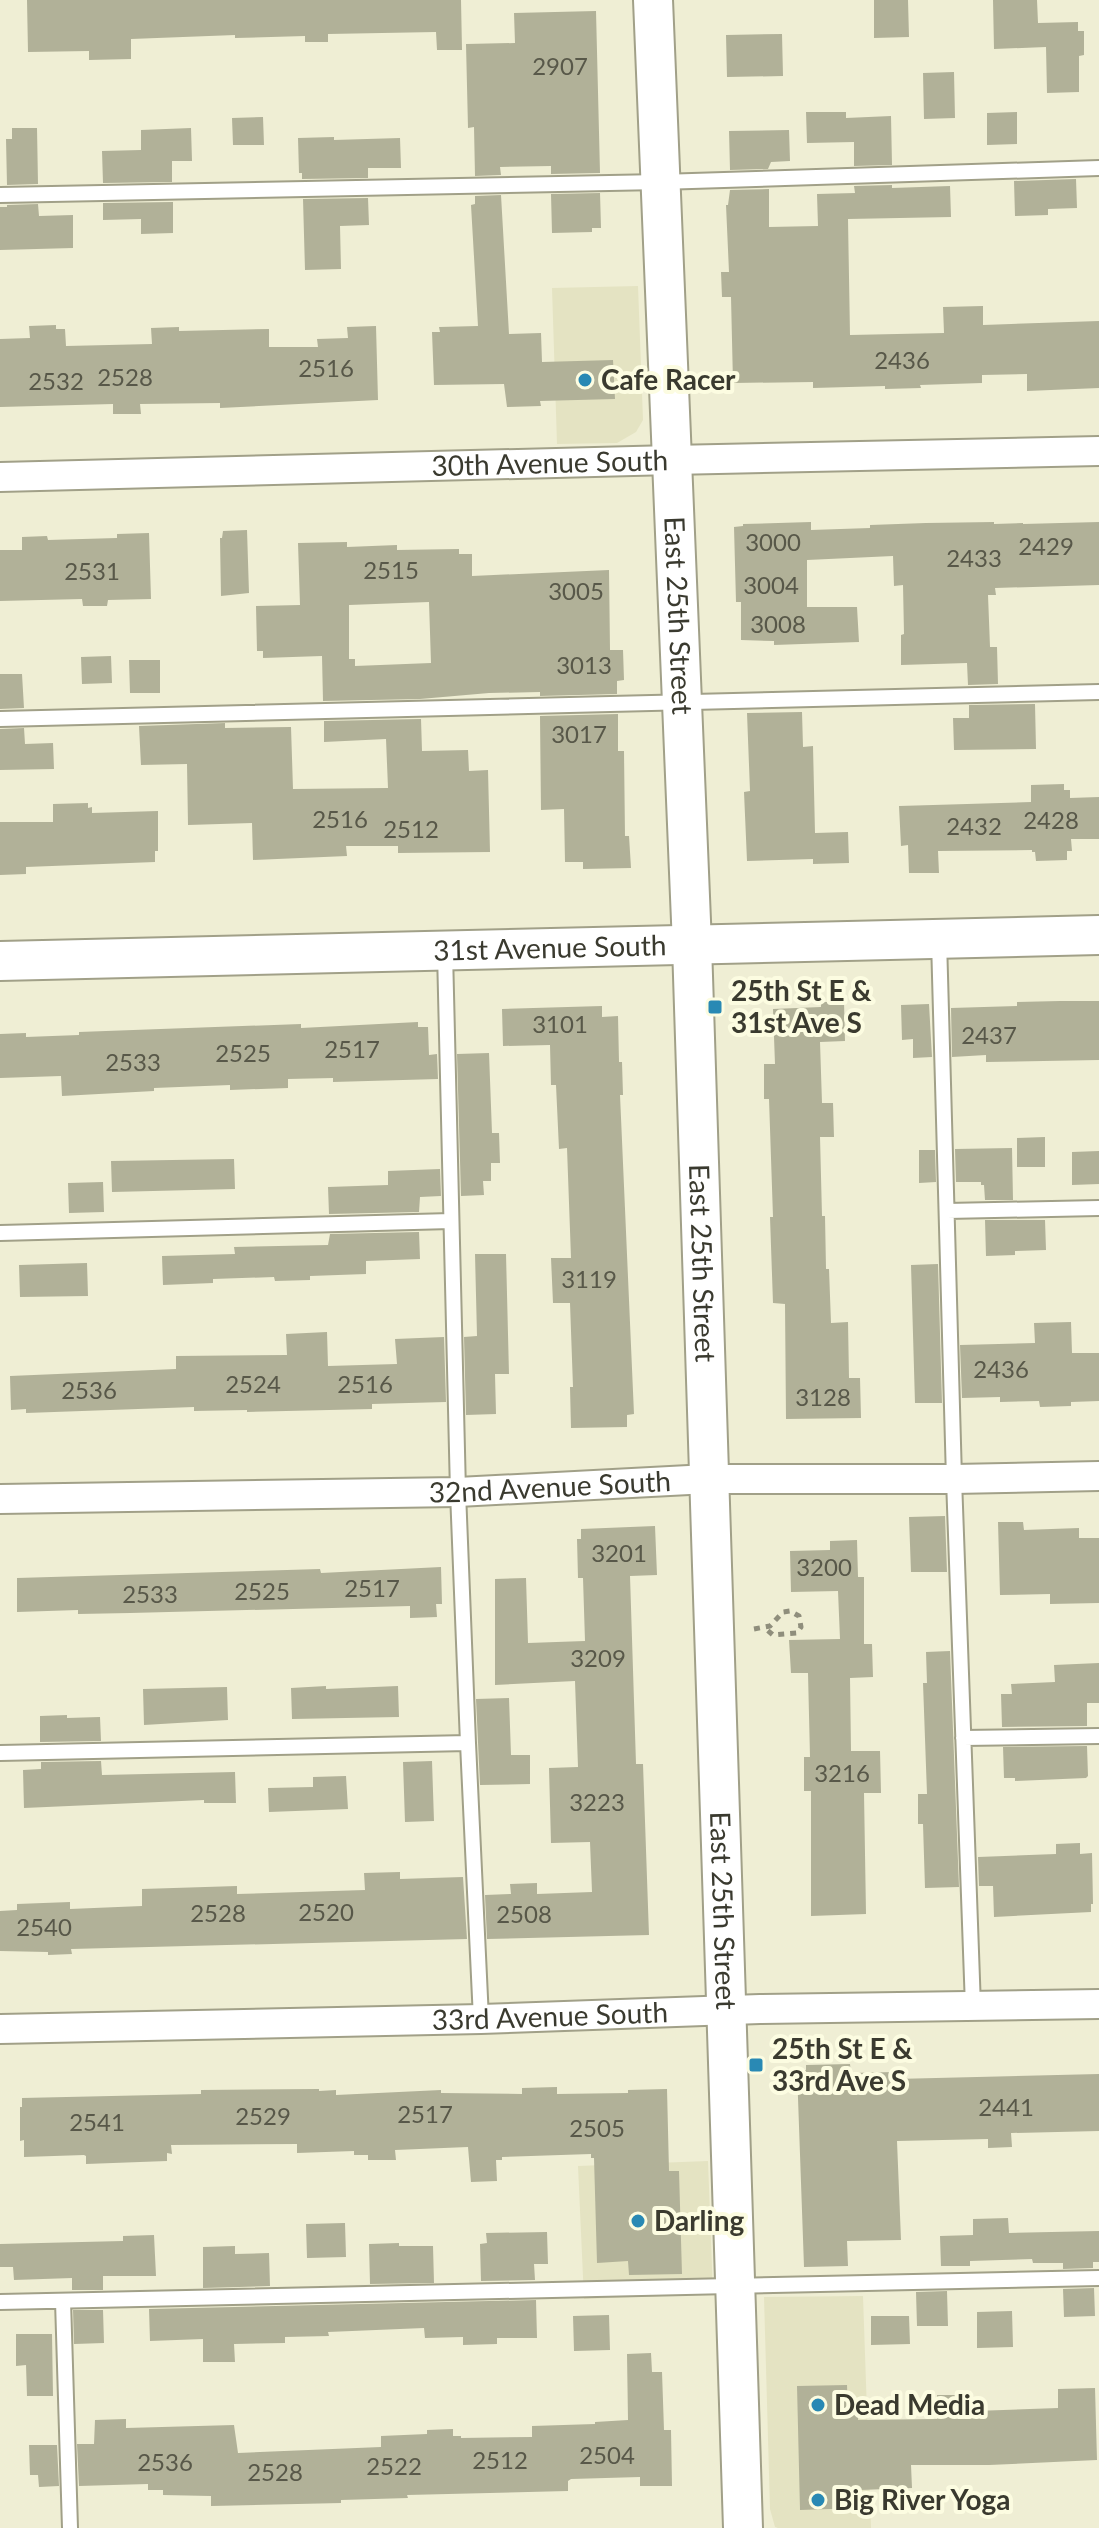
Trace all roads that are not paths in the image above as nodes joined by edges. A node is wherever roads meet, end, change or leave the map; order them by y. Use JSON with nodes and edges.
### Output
{"nodes":[{"id":1,"x":653,"y":0,"type":"edge"},
{"id":2,"x":1099,"y":168,"type":"edge"},
{"id":3,"x":660,"y":182,"type":"junction"},
{"id":4,"x":0,"y":195,"type":"edge"},
{"id":5,"x":1099,"y":451,"type":"edge"},
{"id":6,"x":672,"y":460,"type":"junction"},
{"id":7,"x":0,"y":477,"type":"edge"},
{"id":8,"x":1099,"y":692,"type":"edge"},
{"id":9,"x":682,"y":701,"type":"junction"},
{"id":10,"x":0,"y":719,"type":"edge"},
{"id":11,"x":1099,"y":935,"type":"edge"},
{"id":12,"x":939,"y":939,"type":"junction"},
{"id":13,"x":692,"y":945,"type":"junction"},
{"id":14,"x":445,"y":951,"type":"junction"},
{"id":15,"x":0,"y":961,"type":"edge"},
{"id":16,"x":1099,"y":1208,"type":"edge"},
{"id":17,"x":947,"y":1211,"type":"junction"},
{"id":18,"x":451,"y":1221,"type":"junction"},
{"id":19,"x":0,"y":1233,"type":"edge"},
{"id":20,"x":1099,"y":1476,"type":"edge"},
{"id":21,"x":708,"y":1479,"type":"junction"},
{"id":22,"x":954,"y":1479,"type":"junction"},
{"id":23,"x":458,"y":1492,"type":"junction"},
{"id":24,"x":0,"y":1499,"type":"edge"},
{"id":25,"x":1099,"y":1736,"type":"edge"},
{"id":26,"x":963,"y":1738,"type":"junction"},
{"id":27,"x":468,"y":1743,"type":"junction"},
{"id":28,"x":0,"y":1753,"type":"edge"},
{"id":29,"x":1099,"y":2004,"type":"edge"},
{"id":30,"x":973,"y":2007,"type":"junction"},
{"id":31,"x":726,"y":2010,"type":"junction"},
{"id":32,"x":481,"y":2019,"type":"junction"},
{"id":33,"x":0,"y":2029,"type":"edge"},
{"id":34,"x":1099,"y":2278,"type":"edge"},
{"id":35,"x":734,"y":2287,"type":"junction"},
{"id":36,"x":63,"y":2301,"type":"junction"},
{"id":37,"x":0,"y":2302,"type":"edge"},
{"id":38,"x":70,"y":2528,"type":"edge"},
{"id":39,"x":743,"y":2528,"type":"edge"}],
"edges":[{"from":1,"to":3,"type":"street","name":"East 25th Street"},
{"from":2,"to":3,"type":"lane"},
{"from":3,"to":4,"type":"lane"},
{"from":3,"to":6,"type":"street","name":"East 25th Street"},
{"from":5,"to":6,"type":"street","name":"30th Avenue South"},
{"from":6,"to":7,"type":"street","name":"30th Avenue South"},
{"from":6,"to":9,"type":"street","name":"East 25th Street"},
{"from":8,"to":9,"type":"lane"},
{"from":9,"to":10,"type":"lane"},
{"from":9,"to":13,"type":"street","name":"East 25th Street"},
{"from":11,"to":12,"type":"street","name":"31st Avenue South"},
{"from":12,"to":13,"type":"street","name":"31st Avenue South"},
{"from":12,"to":17,"type":"lane"},
{"from":13,"to":14,"type":"street","name":"31st Avenue South"},
{"from":13,"to":21,"type":"street","name":"East 25th Street"},
{"from":14,"to":15,"type":"street","name":"31st Avenue South"},
{"from":14,"to":18,"type":"lane"},
{"from":16,"to":17,"type":"lane"},
{"from":17,"to":22,"type":"lane"},
{"from":18,"to":19,"type":"lane"},
{"from":18,"to":23,"type":"lane"},
{"from":20,"to":22,"type":"street","name":"32nd Avenue South"},
{"from":21,"to":22,"type":"street","name":"32nd Avenue South"},
{"from":21,"to":23,"type":"street","name":"32nd Avenue South"},
{"from":21,"to":31,"type":"street","name":"East 25th Street"},
{"from":22,"to":26,"type":"lane"},
{"from":23,"to":24,"type":"street","name":"32nd Avenue South"},
{"from":23,"to":27,"type":"lane"},
{"from":25,"to":26,"type":"lane"},
{"from":26,"to":30,"type":"lane"},
{"from":27,"to":28,"type":"lane"},
{"from":27,"to":32,"type":"lane"},
{"from":29,"to":30,"type":"street","name":"33rd Avenue South"},
{"from":30,"to":31,"type":"street","name":"33rd Avenue South"},
{"from":31,"to":32,"type":"street","name":"33rd Avenue South"},
{"from":31,"to":35,"type":"street","name":"East 25th Street"},
{"from":32,"to":33,"type":"street","name":"33rd Avenue South"},
{"from":34,"to":35,"type":"lane"},
{"from":35,"to":36,"type":"lane"},
{"from":35,"to":39,"type":"street","name":"East 25th Street"},
{"from":36,"to":37,"type":"lane"},
{"from":36,"to":38,"type":"lane"}]}
